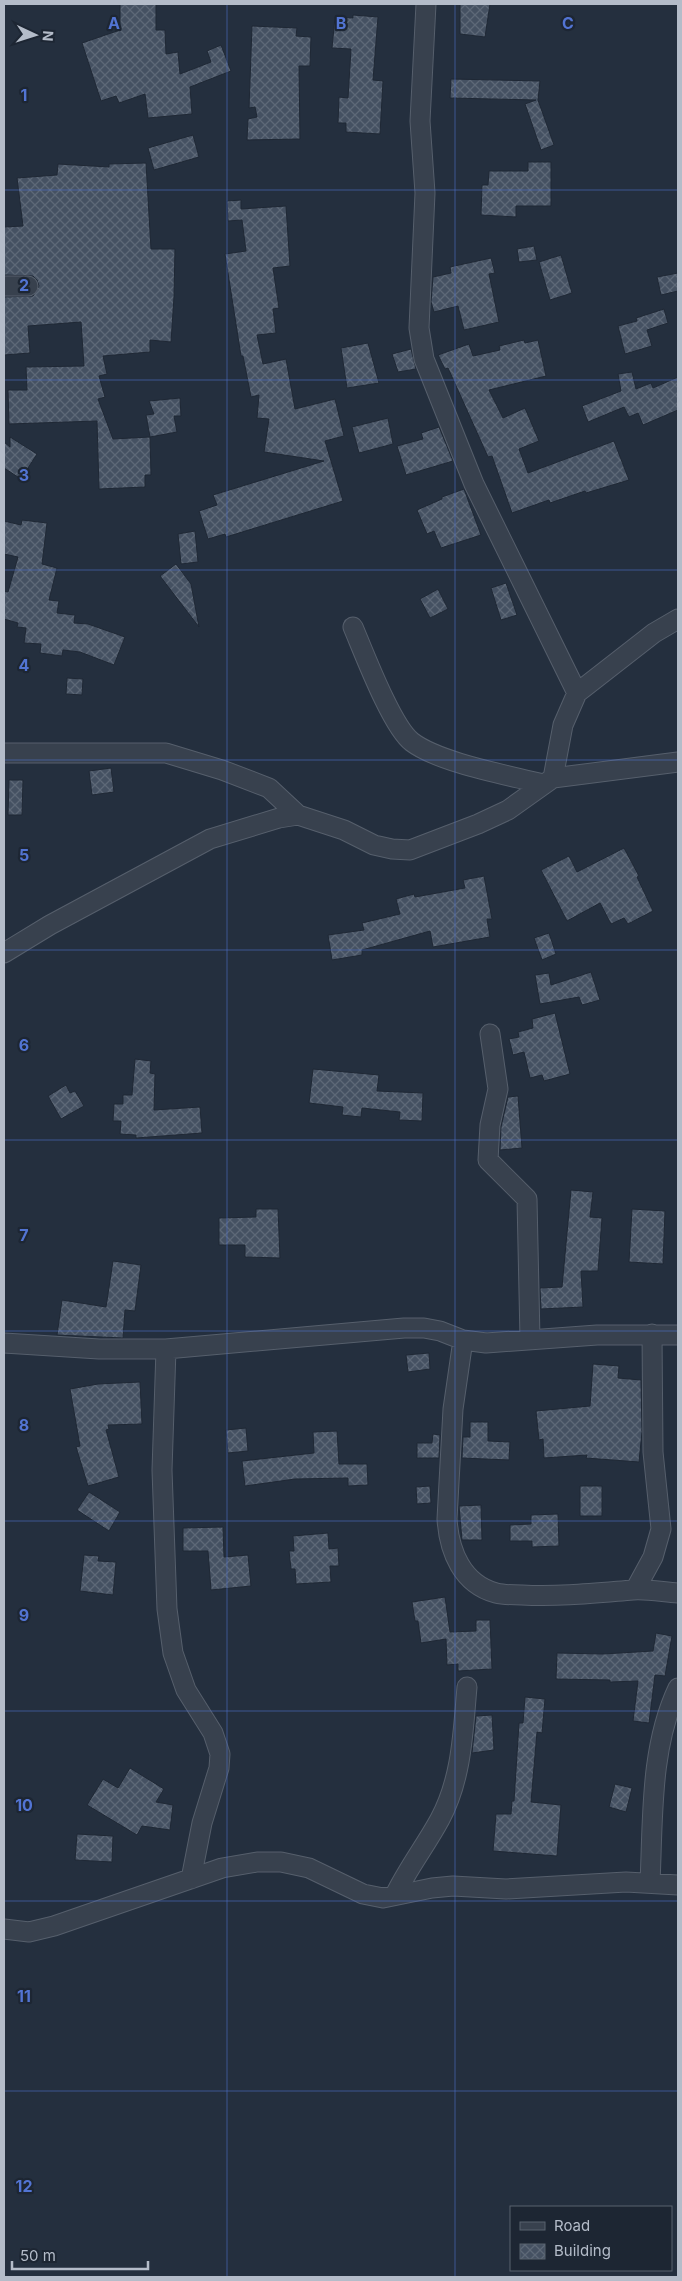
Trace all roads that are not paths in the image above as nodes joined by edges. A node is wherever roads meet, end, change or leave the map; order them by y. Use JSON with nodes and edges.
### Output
{"nodes":[{"id":1,"x":426,"y":4,"type":"edge"},
{"id":2,"x":4,"y":286,"type":"edge"},
{"id":3,"x":28,"y":286,"type":"dead end"},
{"id":4,"x":678,"y":619,"type":"edge"},
{"id":5,"x":353,"y":627,"type":"dead end"},
{"id":6,"x":577,"y":693,"type":"junction"},
{"id":7,"x":4,"y":753,"type":"edge"},
{"id":8,"x":678,"y":762,"type":"edge"},
{"id":9,"x":548,"y":781,"type":"junction"},
{"id":10,"x":298,"y":815,"type":"junction"},
{"id":11,"x":4,"y":953,"type":"edge"},
{"id":12,"x":490,"y":1034,"type":"dead end"},
{"id":13,"x":652,"y":1334,"type":"junction"},
{"id":14,"x":678,"y":1335,"type":"edge"},
{"id":15,"x":530,"y":1339,"type":"junction"},
{"id":16,"x":463,"y":1340,"type":"junction"},
{"id":17,"x":4,"y":1343,"type":"edge"},
{"id":18,"x":166,"y":1349,"type":"junction"},
{"id":19,"x":635,"y":1590,"type":"junction"},
{"id":20,"x":678,"y":1593,"type":"edge"},
{"id":21,"x":467,"y":1687,"type":"dead end"},
{"id":22,"x":678,"y":1688,"type":"edge"},
{"id":23,"x":191,"y":1879,"type":"junction"},
{"id":24,"x":650,"y":1883,"type":"junction"},
{"id":25,"x":678,"y":1885,"type":"edge"},
{"id":26,"x":395,"y":1895,"type":"junction"},
{"id":27,"x":4,"y":1929,"type":"edge"}],
"edges":[{"from":1,"to":6,"type":"street"},
{"from":2,"to":3,"type":"street"},
{"from":4,"to":6,"type":"street"},
{"from":5,"to":9,"type":"street"},
{"from":6,"to":9,"type":"street"},
{"from":7,"to":10,"type":"street"},
{"from":8,"to":9,"type":"street"},
{"from":9,"to":10,"type":"street"},
{"from":10,"to":11,"type":"street"},
{"from":12,"to":15,"type":"street"},
{"from":13,"to":14,"type":"street"},
{"from":13,"to":15,"type":"street"},
{"from":13,"to":19,"type":"street"},
{"from":15,"to":16,"type":"street"},
{"from":16,"to":18,"type":"street"},
{"from":16,"to":19,"type":"street"},
{"from":17,"to":18,"type":"street"},
{"from":18,"to":23,"type":"street"},
{"from":19,"to":20,"type":"street"},
{"from":21,"to":26,"type":"street"},
{"from":22,"to":24,"type":"street"},
{"from":23,"to":26,"type":"street"},
{"from":23,"to":27,"type":"street"},
{"from":24,"to":25,"type":"street"},
{"from":24,"to":26,"type":"street"}]}
